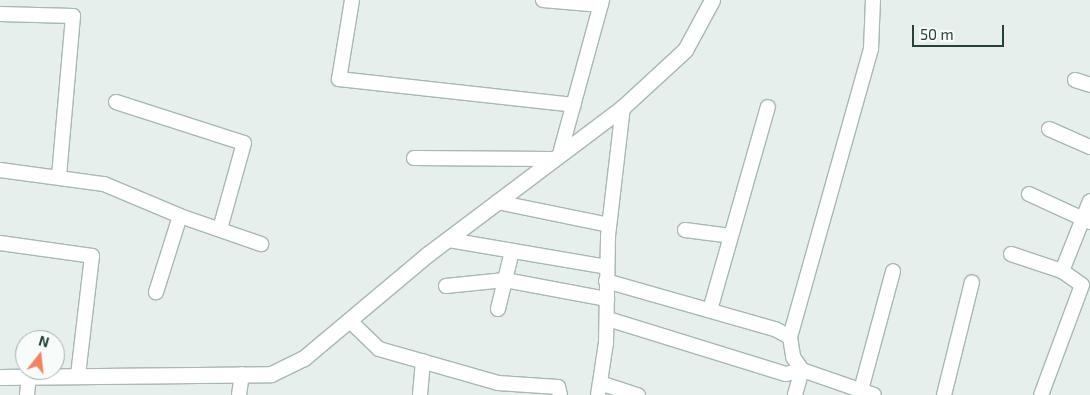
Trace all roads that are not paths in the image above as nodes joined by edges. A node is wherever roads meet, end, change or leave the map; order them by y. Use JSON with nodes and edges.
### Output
{"nodes":[{"id":1,"x":352,"y":0,"type":"edge"},
{"id":2,"x":543,"y":0,"type":"edge"},
{"id":3,"x":712,"y":0,"type":"edge"},
{"id":4,"x":873,"y":0,"type":"edge"},
{"id":5,"x":601,"y":2,"type":"edge"},
{"id":6,"x":0,"y":14,"type":"edge"},
{"id":7,"x":1076,"y":80,"type":"dead end"},
{"id":8,"x":1090,"y":85,"type":"edge"},
{"id":9,"x":116,"y":102,"type":"dead end"},
{"id":10,"x":574,"y":105,"type":"junction"},
{"id":11,"x":623,"y":107,"type":"junction"},
{"id":12,"x":768,"y":108,"type":"dead end"},
{"id":13,"x":1049,"y":129,"type":"dead end"},
{"id":14,"x":1090,"y":147,"type":"edge"},
{"id":15,"x":556,"y":155,"type":"junction"},
{"id":16,"x":414,"y":158,"type":"dead end"},
{"id":17,"x":0,"y":170,"type":"edge"},
{"id":18,"x":59,"y":176,"type":"junction"},
{"id":19,"x":1029,"y":194,"type":"dead end"},
{"id":20,"x":1090,"y":201,"type":"edge"},
{"id":21,"x":497,"y":202,"type":"junction"},
{"id":22,"x":180,"y":216,"type":"junction"},
{"id":23,"x":1086,"y":221,"type":"edge"},
{"id":24,"x":609,"y":225,"type":"junction"},
{"id":25,"x":220,"y":229,"type":"junction"},
{"id":26,"x":685,"y":230,"type":"dead end"},
{"id":27,"x":731,"y":236,"type":"junction"},
{"id":28,"x":449,"y":240,"type":"junction"},
{"id":29,"x":0,"y":243,"type":"edge"},
{"id":30,"x":261,"y":244,"type":"dead end"},
{"id":31,"x":512,"y":251,"type":"junction"},
{"id":32,"x":1011,"y":254,"type":"dead end"},
{"id":33,"x":893,"y":271,"type":"dead end"},
{"id":34,"x":1062,"y":271,"type":"junction"},
{"id":35,"x":606,"y":274,"type":"junction"},
{"id":36,"x":505,"y":280,"type":"junction"},
{"id":37,"x":972,"y":282,"type":"dead end"},
{"id":38,"x":446,"y":286,"type":"dead end"},
{"id":39,"x":156,"y":292,"type":"dead end"},
{"id":40,"x":607,"y":299,"type":"junction"},
{"id":41,"x":498,"y":309,"type":"dead end"},
{"id":42,"x":710,"y":310,"type":"junction"},
{"id":43,"x":608,"y":319,"type":"junction"},
{"id":44,"x":350,"y":320,"type":"junction"},
{"id":45,"x":790,"y":337,"type":"junction"},
{"id":46,"x":423,"y":361,"type":"junction"},
{"id":47,"x":802,"y":370,"type":"junction"},
{"id":48,"x":242,"y":374,"type":"junction"},
{"id":49,"x":15,"y":376,"type":"edge"},
{"id":50,"x":65,"y":376,"type":"edge"},
{"id":51,"x":78,"y":376,"type":"junction"},
{"id":52,"x":0,"y":377,"type":"edge"},
{"id":53,"x":29,"y":380,"type":"edge"},
{"id":54,"x":498,"y":389,"type":"edge"},
{"id":55,"x":599,"y":389,"type":"edge"},
{"id":56,"x":868,"y":392,"type":"edge"},
{"id":57,"x":27,"y":395,"type":"edge"},
{"id":58,"x":239,"y":395,"type":"edge"},
{"id":59,"x":420,"y":395,"type":"edge"},
{"id":60,"x":560,"y":395,"type":"edge"},
{"id":61,"x":638,"y":395,"type":"edge"},
{"id":62,"x":795,"y":395,"type":"edge"},
{"id":63,"x":944,"y":395,"type":"edge"},
{"id":64,"x":1041,"y":395,"type":"edge"}],
"edges":[{"from":1,"to":10,"type":"street"},
{"from":2,"to":5,"type":"street"},
{"from":3,"to":11,"type":"main road"},
{"from":4,"to":45,"type":"street"},
{"from":5,"to":10,"type":"street"},
{"from":6,"to":18,"type":"street"},
{"from":7,"to":8,"type":"street"},
{"from":9,"to":25,"type":"street"},
{"from":10,"to":15,"type":"street"},
{"from":11,"to":15,"type":"main road"},
{"from":11,"to":24,"type":"street"},
{"from":12,"to":27,"type":"street"},
{"from":13,"to":14,"type":"street"},
{"from":15,"to":16,"type":"street"},
{"from":15,"to":21,"type":"main road"},
{"from":17,"to":18,"type":"street"},
{"from":18,"to":22,"type":"street"},
{"from":19,"to":23,"type":"street"},
{"from":20,"to":23,"type":"street"},
{"from":21,"to":24,"type":"street"},
{"from":21,"to":28,"type":"main road"},
{"from":22,"to":25,"type":"street"},
{"from":22,"to":39,"type":"street"},
{"from":23,"to":34,"type":"street"},
{"from":24,"to":35,"type":"street"},
{"from":25,"to":30,"type":"street"},
{"from":26,"to":27,"type":"street"},
{"from":27,"to":42,"type":"street"},
{"from":28,"to":31,"type":"street"},
{"from":28,"to":44,"type":"main road"},
{"from":29,"to":51,"type":"street"},
{"from":31,"to":35,"type":"street"},
{"from":31,"to":36,"type":"street"},
{"from":32,"to":34,"type":"street"},
{"from":33,"to":56,"type":"street"},
{"from":34,"to":64,"type":"street"},
{"from":35,"to":40,"type":"street"},
{"from":35,"to":42,"type":"street"},
{"from":36,"to":38,"type":"street"},
{"from":36,"to":40,"type":"street"},
{"from":36,"to":41,"type":"street"},
{"from":37,"to":63,"type":"street"},
{"from":40,"to":43,"type":"street"},
{"from":42,"to":45,"type":"street"},
{"from":43,"to":47,"type":"street"},
{"from":43,"to":55,"type":"street"},
{"from":44,"to":46,"type":"street"},
{"from":44,"to":48,"type":"main road"},
{"from":45,"to":47,"type":"street"},
{"from":46,"to":54,"type":"street"},
{"from":46,"to":59,"type":"street"},
{"from":47,"to":56,"type":"street"},
{"from":47,"to":62,"type":"street"},
{"from":48,"to":51,"type":"main road"},
{"from":48,"to":58,"type":"street"},
{"from":49,"to":52,"type":"main road"},
{"from":50,"to":51,"type":"main road"},
{"from":53,"to":57,"type":"street"},
{"from":54,"to":60,"type":"street"},
{"from":55,"to":61,"type":"street"}]}
